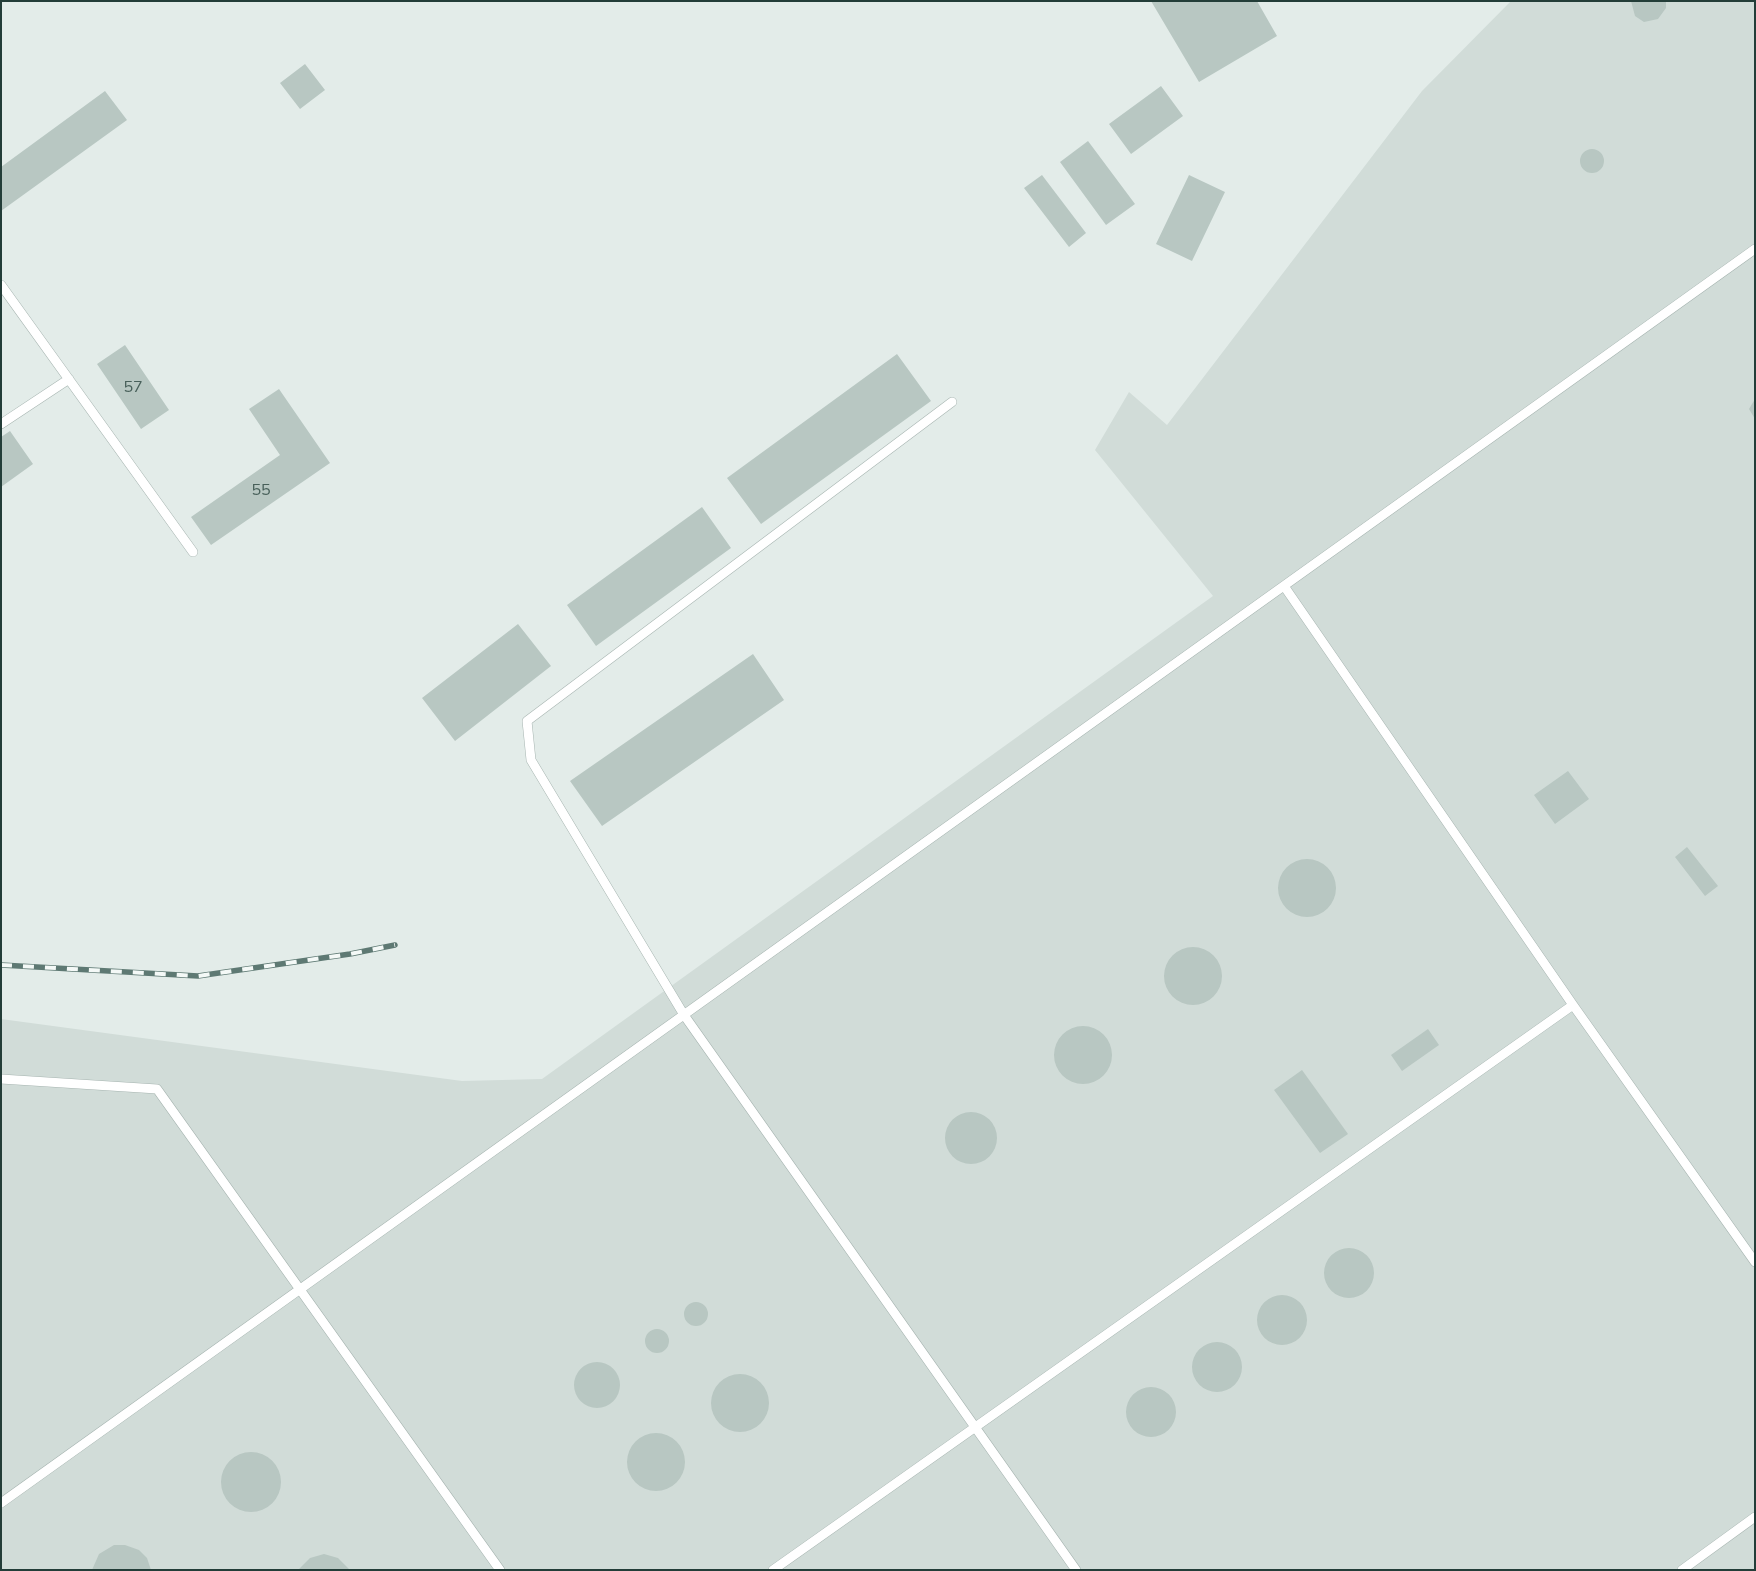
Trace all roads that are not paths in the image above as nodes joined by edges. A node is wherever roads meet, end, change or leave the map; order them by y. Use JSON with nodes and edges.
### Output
{"nodes":[{"id":1,"x":1755,"y":248,"type":"edge"},
{"id":2,"x":1,"y":285,"type":"edge"},
{"id":3,"x":69,"y":379,"type":"junction"},
{"id":4,"x":952,"y":402,"type":"dead end"},
{"id":5,"x":1,"y":424,"type":"edge"},
{"id":6,"x":193,"y":552,"type":"dead end"},
{"id":7,"x":1284,"y":586,"type":"junction"},
{"id":8,"x":1573,"y":1005,"type":"junction"},
{"id":9,"x":684,"y":1015,"type":"junction"},
{"id":10,"x":1,"y":1078,"type":"edge"},
{"id":11,"x":1755,"y":1262,"type":"edge"},
{"id":12,"x":300,"y":1289,"type":"junction"},
{"id":13,"x":976,"y":1427,"type":"junction"},
{"id":14,"x":1,"y":1503,"type":"edge"},
{"id":15,"x":1755,"y":1518,"type":"edge"},
{"id":16,"x":500,"y":1570,"type":"edge"},
{"id":17,"x":773,"y":1570,"type":"edge"},
{"id":18,"x":1076,"y":1570,"type":"edge"},
{"id":19,"x":1682,"y":1570,"type":"edge"}],
"edges":[{"from":1,"to":7,"type":"lane"},
{"from":2,"to":3,"type":"lane"},
{"from":3,"to":5,"type":"lane"},
{"from":3,"to":6,"type":"lane"},
{"from":4,"to":9,"type":"lane"},
{"from":7,"to":8,"type":"lane"},
{"from":7,"to":9,"type":"lane"},
{"from":8,"to":11,"type":"lane"},
{"from":8,"to":13,"type":"lane"},
{"from":9,"to":12,"type":"lane"},
{"from":9,"to":13,"type":"lane"},
{"from":10,"to":12,"type":"lane"},
{"from":12,"to":14,"type":"lane"},
{"from":12,"to":16,"type":"lane"},
{"from":13,"to":17,"type":"lane"},
{"from":13,"to":18,"type":"lane"},
{"from":15,"to":19,"type":"lane"}]}
